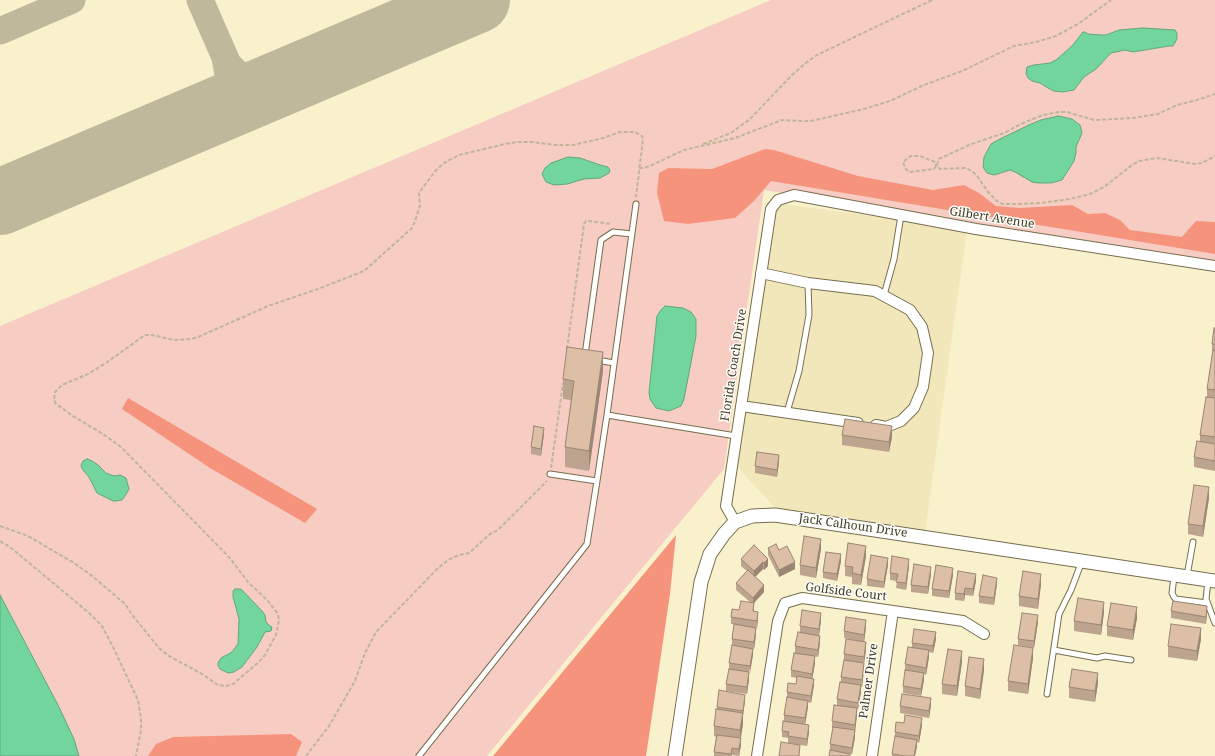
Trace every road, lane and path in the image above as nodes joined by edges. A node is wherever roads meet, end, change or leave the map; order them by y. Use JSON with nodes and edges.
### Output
{"nodes":[{"id":1,"x":932,"y":0,"type":"edge"},
{"id":2,"x":1111,"y":0,"type":"edge"},
{"id":3,"x":1215,"y":94,"type":"edge"},
{"id":4,"x":635,"y":132,"type":"dead end"},
{"id":5,"x":692,"y":148,"type":"junction"},
{"id":6,"x":1215,"y":156,"type":"edge"},
{"id":7,"x":936,"y":165,"type":"junction"},
{"id":8,"x":639,"y":168,"type":"dead end"},
{"id":9,"x":636,"y":204,"type":"dead end"},
{"id":10,"x":771,"y":209,"type":"joint"},
{"id":11,"x":901,"y":215,"type":"junction"},
{"id":12,"x":632,"y":234,"type":"junction"},
{"id":13,"x":1215,"y":266,"type":"edge"},
{"id":14,"x":761,"y":273,"type":"junction"},
{"id":15,"x":808,"y":283,"type":"junction"},
{"id":16,"x":884,"y":295,"type":"junction"},
{"id":17,"x":614,"y":363,"type":"junction"},
{"id":18,"x":741,"y":406,"type":"junction"},
{"id":19,"x":787,"y":412,"type":"junction"},
{"id":20,"x":607,"y":415,"type":"junction"},
{"id":21,"x":736,"y":436,"type":"junction"},
{"id":22,"x":550,"y":476,"type":"joint"},
{"id":23,"x":597,"y":481,"type":"junction"},
{"id":24,"x":735,"y":522,"type":"junction"},
{"id":25,"x":0,"y":526,"type":"edge"},
{"id":26,"x":0,"y":541,"type":"edge"},
{"id":27,"x":1193,"y":542,"type":"dead end"},
{"id":28,"x":1082,"y":560,"type":"junction"},
{"id":29,"x":1180,"y":576,"type":"junction"},
{"id":30,"x":1211,"y":581,"type":"edge"},
{"id":31,"x":1207,"y":603,"type":"junction"},
{"id":32,"x":893,"y":611,"type":"junction"},
{"id":33,"x":1215,"y":622,"type":"edge"},
{"id":34,"x":984,"y":634,"type":"dead end"},
{"id":35,"x":1054,"y":650,"type":"junction"},
{"id":36,"x":1131,"y":660,"type":"dead end"},
{"id":37,"x":1047,"y":694,"type":"dead end"},
{"id":38,"x":136,"y":756,"type":"edge"},
{"id":39,"x":306,"y":756,"type":"edge"},
{"id":40,"x":419,"y":756,"type":"edge"},
{"id":41,"x":675,"y":756,"type":"edge"},
{"id":42,"x":757,"y":756,"type":"edge"},
{"id":43,"x":872,"y":756,"type":"edge"}],
"edges":[{"from":1,"to":5,"type":"path"},
{"from":2,"to":5,"type":"path"},
{"from":3,"to":7,"type":"path"},
{"from":4,"to":25,"type":"path"},
{"from":5,"to":8,"type":"path"},
{"from":6,"to":7,"type":"path"},
{"from":7,"to":7,"type":"path"},
{"from":9,"to":12,"type":"lane"},
{"from":10,"to":11,"type":"street","name":"Gilbert Avenue"},
{"from":10,"to":14,"type":"street","name":"Florida Coach Drive"},
{"from":11,"to":13,"type":"street","name":"Gilbert Avenue"},
{"from":11,"to":16,"type":"lane"},
{"from":12,"to":17,"type":"lane"},
{"from":12,"to":17,"type":"lane"},
{"from":14,"to":15,"type":"street"},
{"from":14,"to":18,"type":"street","name":"Florida Coach Drive"},
{"from":15,"to":16,"type":"street"},
{"from":15,"to":19,"type":"lane"},
{"from":16,"to":19,"type":"street"},
{"from":17,"to":20,"type":"lane"},
{"from":18,"to":19,"type":"street"},
{"from":18,"to":21,"type":"street","name":"Florida Coach Drive"},
{"from":20,"to":21,"type":"lane"},
{"from":20,"to":23,"type":"lane"},
{"from":21,"to":24,"type":"street","name":"Florida Coach Drive"},
{"from":22,"to":23,"type":"lane"},
{"from":22,"to":39,"type":"path"},
{"from":23,"to":40,"type":"lane"},
{"from":24,"to":28,"type":"street","name":"Jack Calhoun Drive"},
{"from":24,"to":41,"type":"street"},
{"from":26,"to":38,"type":"path"},
{"from":27,"to":29,"type":"lane"},
{"from":28,"to":29,"type":"street","name":"Jack Calhoun Drive"},
{"from":28,"to":35,"type":"lane"},
{"from":29,"to":30,"type":"street","name":"Jack Calhoun Drive"},
{"from":29,"to":31,"type":"lane"},
{"from":30,"to":31,"type":"lane"},
{"from":31,"to":33,"type":"lane"},
{"from":32,"to":34,"type":"street","name":"Golfside Court"},
{"from":32,"to":42,"type":"street","name":"Golfside Court"},
{"from":32,"to":43,"type":"street","name":"Palmer Drive"},
{"from":35,"to":36,"type":"lane"},
{"from":35,"to":37,"type":"lane"}]}
